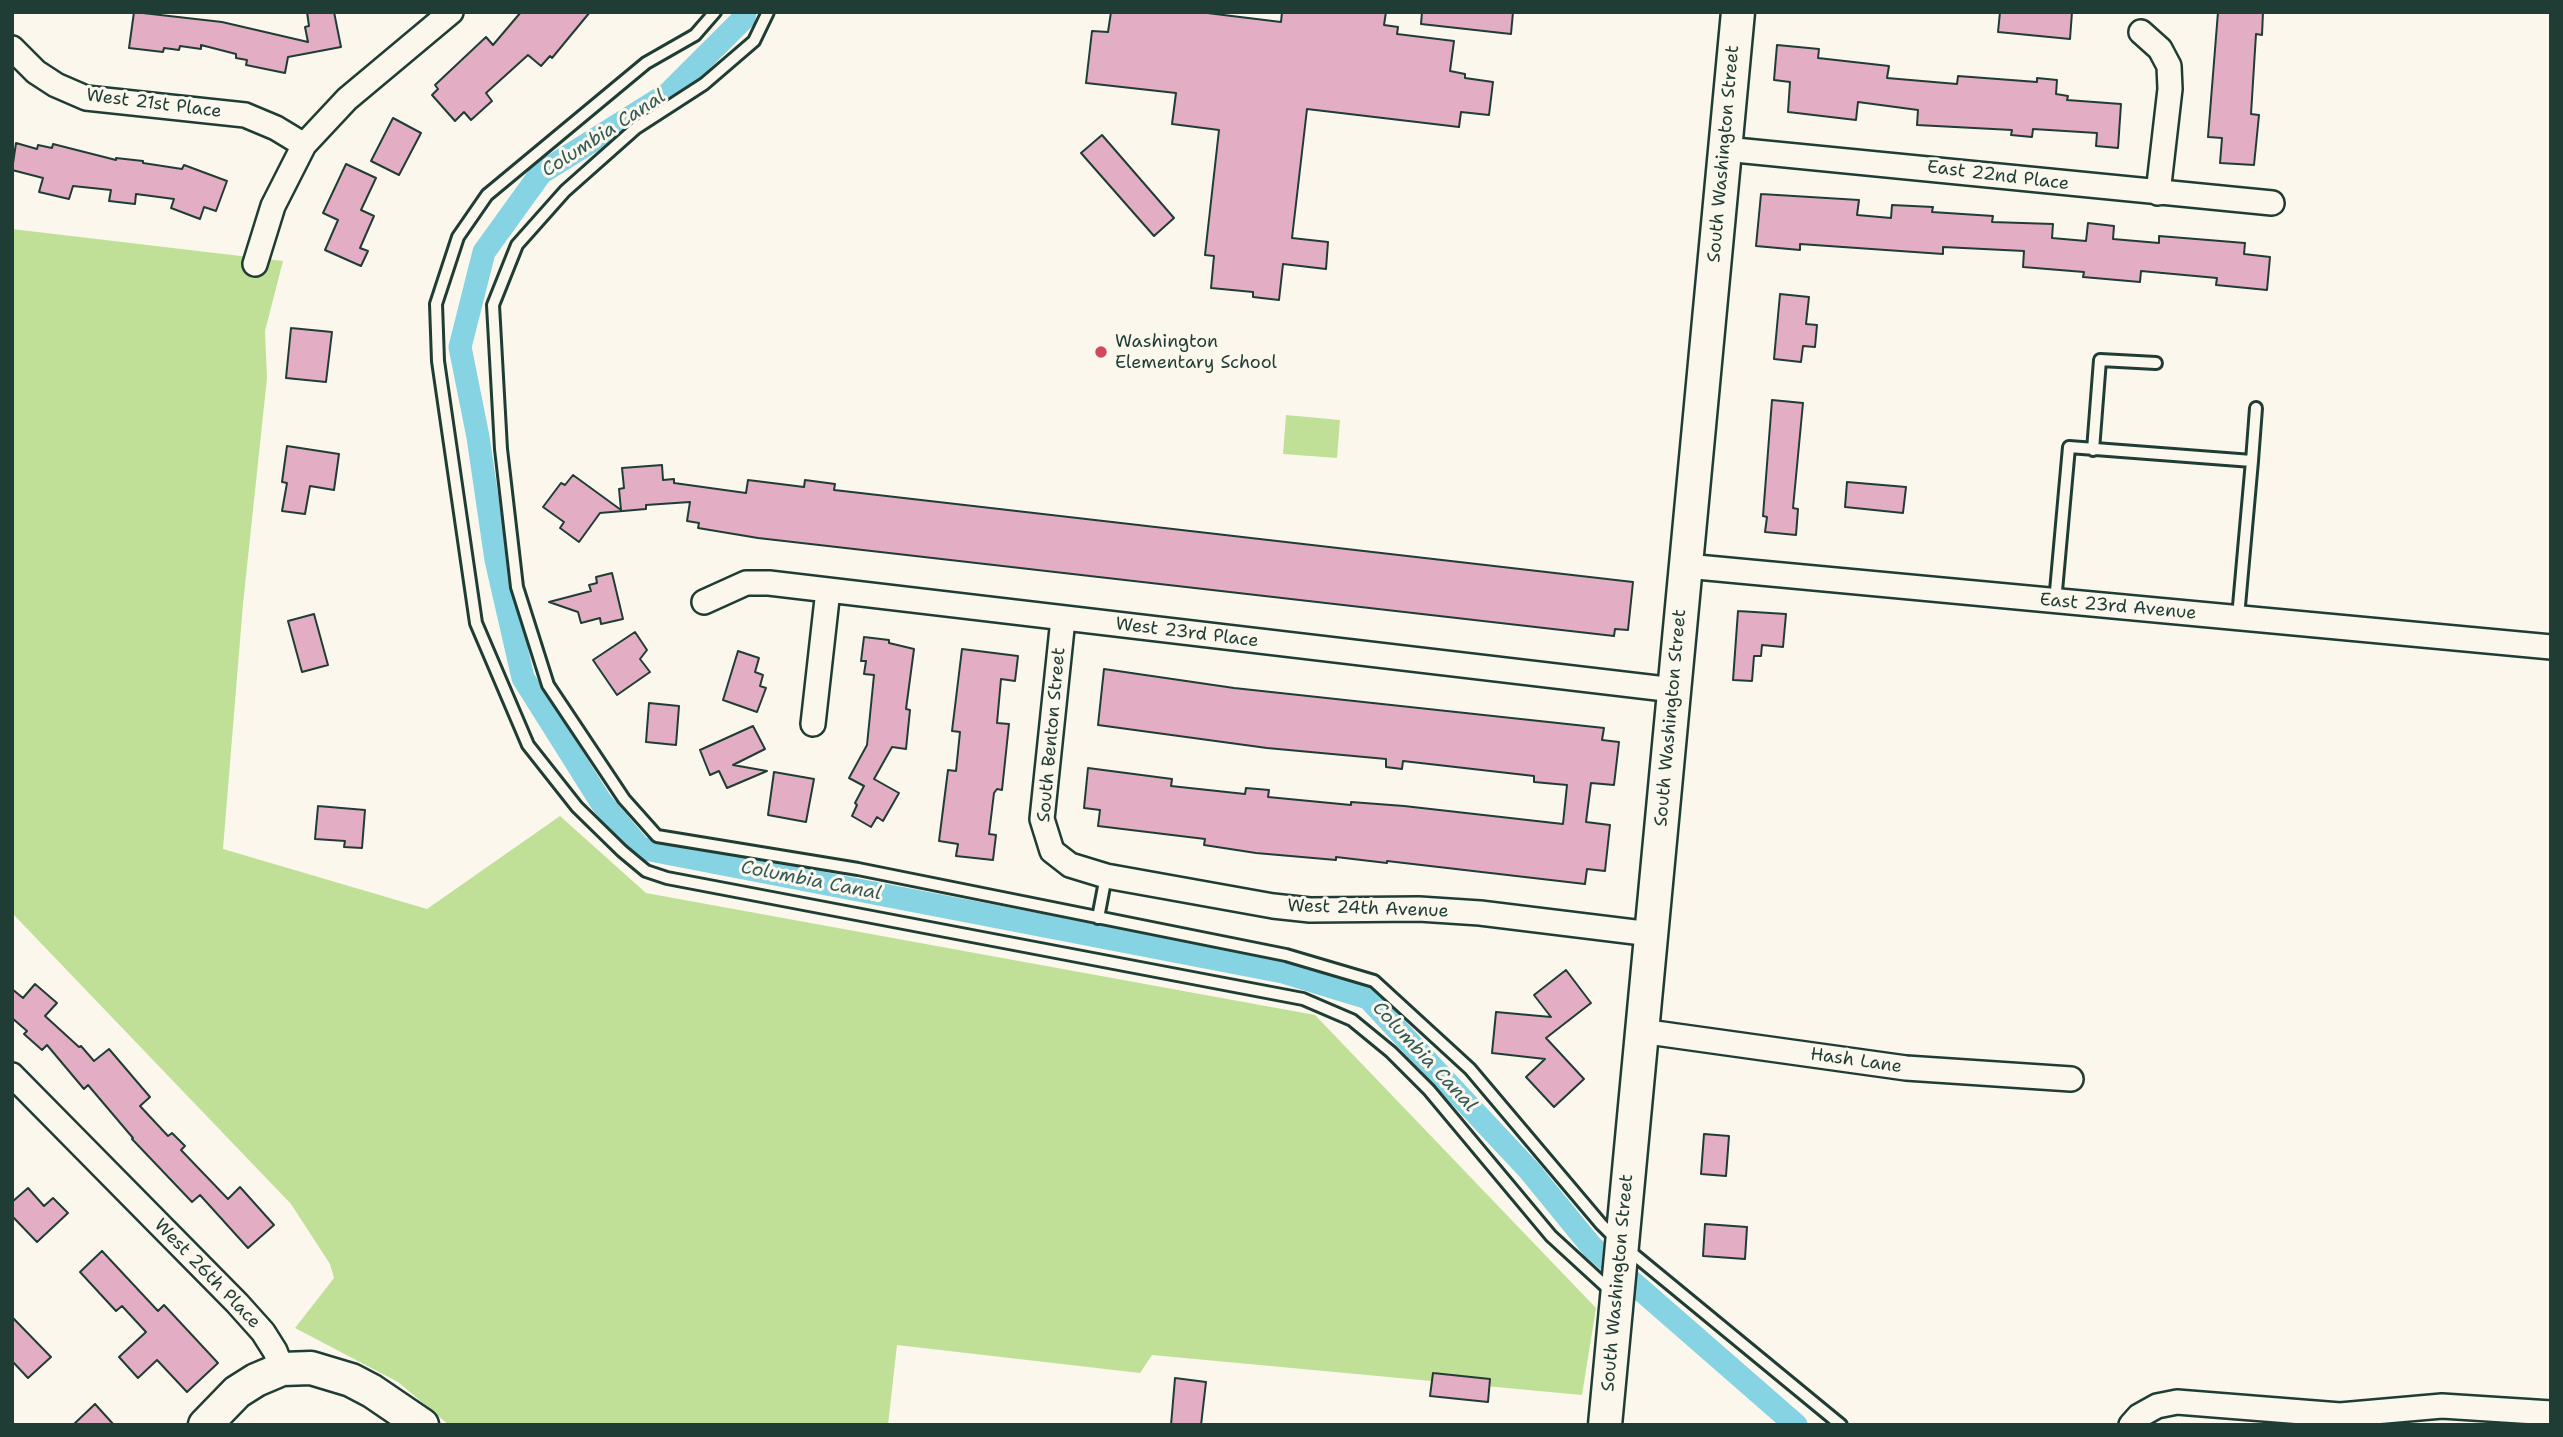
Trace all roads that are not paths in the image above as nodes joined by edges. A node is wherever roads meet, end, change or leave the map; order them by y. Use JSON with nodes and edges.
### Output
{"nodes":[{"id":1,"x":451,"y":12,"type":"edge"},
{"id":2,"x":715,"y":12,"type":"edge"},
{"id":3,"x":768,"y":12,"type":"edge"},
{"id":4,"x":1738,"y":12,"type":"edge"},
{"id":5,"x":2141,"y":32,"type":"dead end"},
{"id":6,"x":12,"y":48,"type":"edge"},
{"id":7,"x":304,"y":145,"type":"junction"},
{"id":8,"x":1725,"y":149,"type":"junction"},
{"id":9,"x":2158,"y":193,"type":"junction"},
{"id":10,"x":2272,"y":203,"type":"dead end"},
{"id":11,"x":255,"y":264,"type":"dead end"},
{"id":12,"x":2155,"y":363,"type":"dead end"},
{"id":13,"x":2256,"y":408,"type":"dead end"},
{"id":14,"x":2093,"y":450,"type":"junction"},
{"id":15,"x":2252,"y":461,"type":"junction"},
{"id":16,"x":1686,"y":566,"type":"junction"},
{"id":17,"x":828,"y":590,"type":"junction"},
{"id":18,"x":2055,"y":601,"type":"junction"},
{"id":19,"x":704,"y":602,"type":"dead end"},
{"id":20,"x":2238,"y":617,"type":"junction"},
{"id":21,"x":1063,"y":618,"type":"junction"},
{"id":22,"x":2551,"y":648,"type":"edge"},
{"id":23,"x":1674,"y":690,"type":"junction"},
{"id":24,"x":813,"y":724,"type":"dead end"},
{"id":25,"x":1052,"y":851,"type":"joint"},
{"id":26,"x":1106,"y":876,"type":"junction"},
{"id":27,"x":1098,"y":918,"type":"junction"},
{"id":28,"x":1651,"y":934,"type":"junction"},
{"id":29,"x":1642,"y":1031,"type":"junction"},
{"id":30,"x":12,"y":1075,"type":"edge"},
{"id":31,"x":2071,"y":1079,"type":"dead end"},
{"id":32,"x":1619,"y":1270,"type":"junction"},
{"id":33,"x":282,"y":1369,"type":"junction"},
{"id":34,"x":2551,"y":1413,"type":"edge"},
{"id":35,"x":2135,"y":1420,"type":"edge"},
{"id":36,"x":205,"y":1425,"type":"edge"},
{"id":37,"x":422,"y":1425,"type":"edge"},
{"id":38,"x":1605,"y":1425,"type":"edge"},
{"id":39,"x":1841,"y":1425,"type":"edge"}],
"edges":[{"from":1,"to":7,"type":"street"},
{"from":2,"to":32,"type":"lane"},
{"from":3,"to":27,"type":"lane"},
{"from":4,"to":8,"type":"main road","name":"South Washington Street"},
{"from":5,"to":9,"type":"street"},
{"from":6,"to":7,"type":"street","name":"West 21st Place"},
{"from":7,"to":11,"type":"street"},
{"from":8,"to":9,"type":"street","name":"East 22nd Place"},
{"from":8,"to":16,"type":"main road","name":"South Washington Street"},
{"from":9,"to":10,"type":"street","name":"East 22nd Place"},
{"from":12,"to":14,"type":"lane"},
{"from":13,"to":15,"type":"lane"},
{"from":14,"to":15,"type":"lane"},
{"from":14,"to":18,"type":"lane"},
{"from":15,"to":20,"type":"lane"},
{"from":16,"to":18,"type":"street","name":"East 23rd Avenue"},
{"from":16,"to":23,"type":"main road","name":"South Washington Street"},
{"from":17,"to":19,"type":"street","name":"West 23rd Place"},
{"from":17,"to":21,"type":"street","name":"West 23rd Place"},
{"from":17,"to":24,"type":"street"},
{"from":18,"to":20,"type":"street","name":"East 23rd Avenue"},
{"from":20,"to":22,"type":"street","name":"East 23rd Avenue"},
{"from":21,"to":23,"type":"street","name":"West 23rd Place"},
{"from":21,"to":25,"type":"street","name":"South Benton Street"},
{"from":23,"to":28,"type":"main road","name":"South Washington Street"},
{"from":25,"to":26,"type":"street","name":"West 24th Avenue"},
{"from":26,"to":27,"type":"lane"},
{"from":26,"to":28,"type":"street","name":"West 24th Avenue"},
{"from":27,"to":32,"type":"lane"},
{"from":28,"to":29,"type":"main road","name":"South Washington Street"},
{"from":29,"to":31,"type":"street","name":"Hash Lane"},
{"from":29,"to":32,"type":"main road","name":"South Washington Street"},
{"from":30,"to":33,"type":"street","name":"West 26th Place"},
{"from":32,"to":38,"type":"main road","name":"South Washington Street"},
{"from":32,"to":39,"type":"lane"},
{"from":33,"to":36,"type":"main road"},
{"from":33,"to":37,"type":"main road"},
{"from":34,"to":35,"type":"street"}]}
